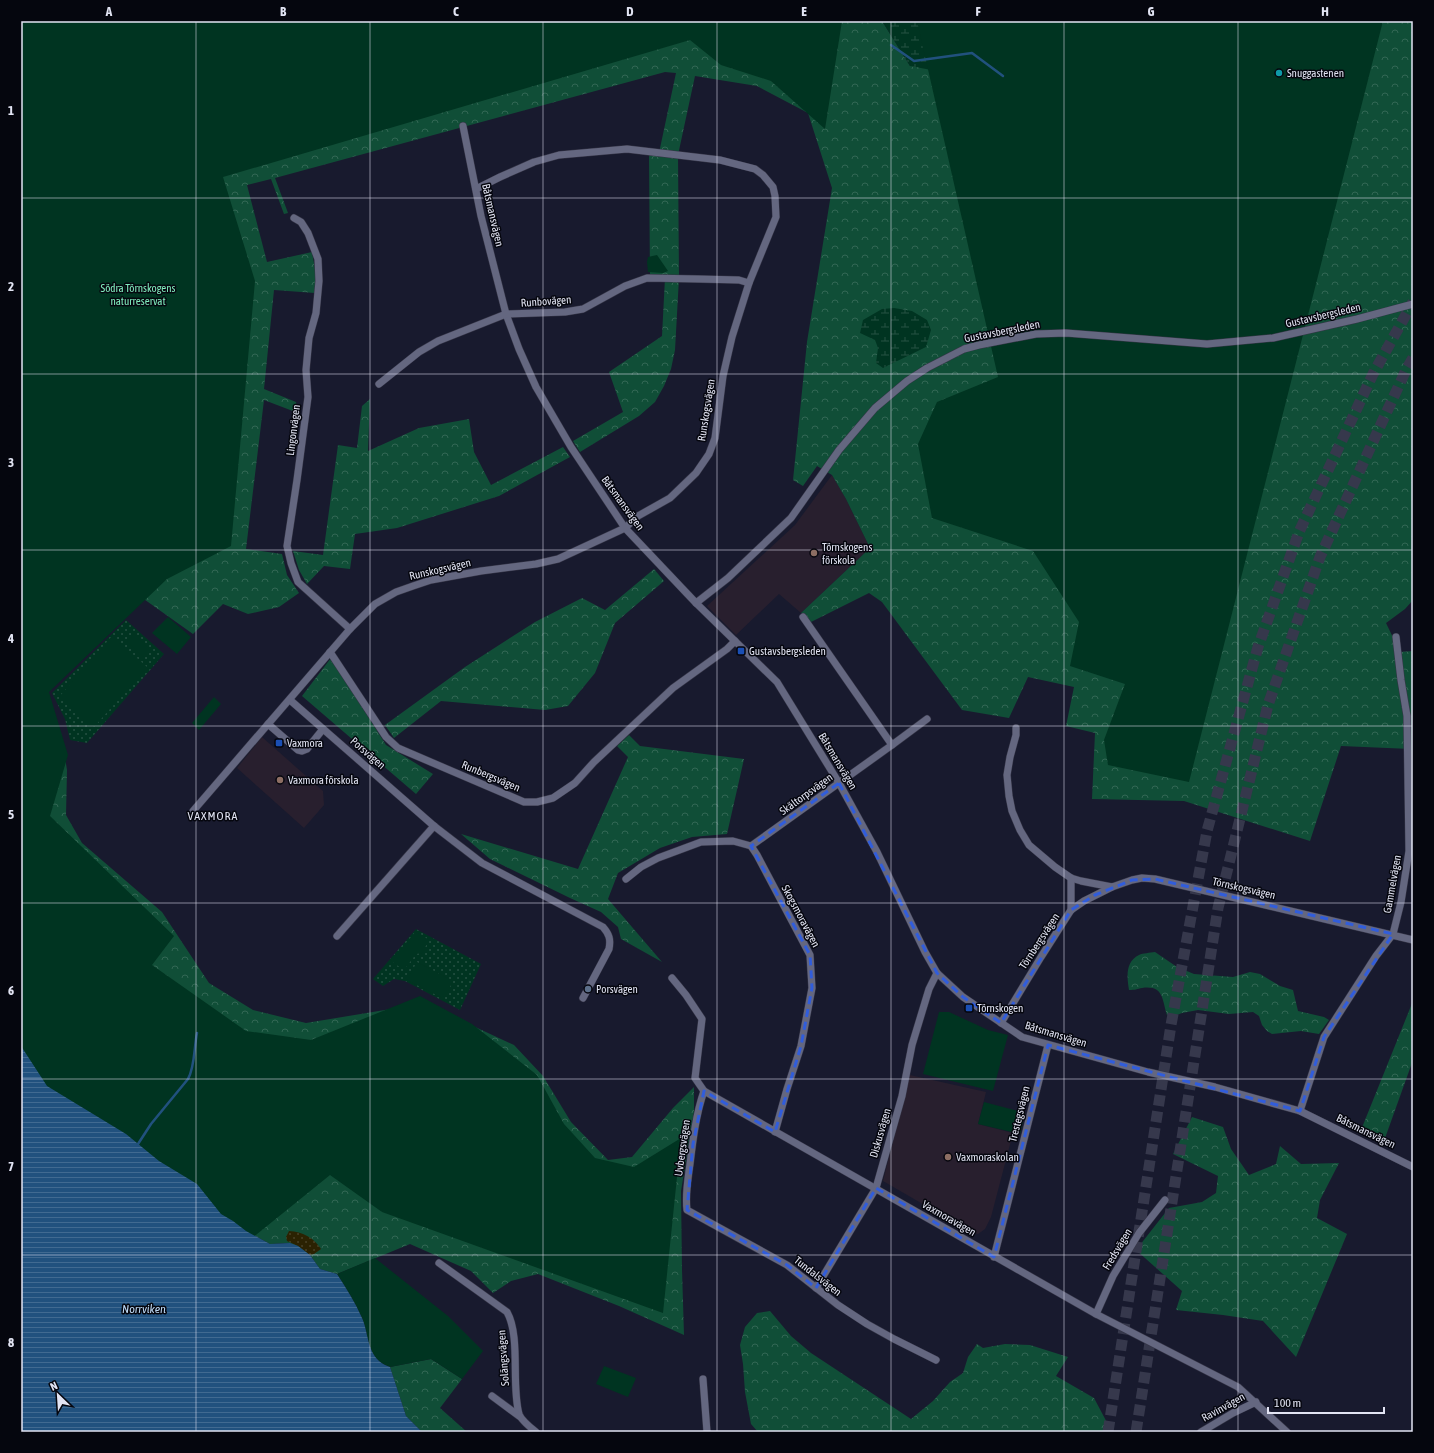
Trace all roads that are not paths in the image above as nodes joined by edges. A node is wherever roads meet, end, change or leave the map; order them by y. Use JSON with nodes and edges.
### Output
{"nodes":[{"id":1,"x":463,"y":126,"type":"dead end"},
{"id":2,"x":476,"y":189,"type":"junction"},
{"id":3,"x":294,"y":218,"type":"dead end"},
{"id":4,"x":749,"y":283,"type":"junction"},
{"id":5,"x":1413,"y":304,"type":"edge"},
{"id":6,"x":506,"y":314,"type":"junction"},
{"id":7,"x":379,"y":384,"type":"dead end"},
{"id":8,"x":626,"y":528,"type":"junction"},
{"id":9,"x":696,"y":603,"type":"junction"},
{"id":10,"x":803,"y":618,"type":"dead end"},
{"id":11,"x":350,"y":629,"type":"junction"},
{"id":12,"x":1396,"y":637,"type":"dead end"},
{"id":13,"x":735,"y":641,"type":"junction"},
{"id":14,"x":330,"y":652,"type":"junction"},
{"id":15,"x":290,"y":700,"type":"junction"},
{"id":16,"x":927,"y":719,"type":"dead end"},
{"id":17,"x":268,"y":724,"type":"junction"},
{"id":18,"x":1016,"y":728,"type":"dead end"},
{"id":19,"x":324,"y":729,"type":"junction"},
{"id":20,"x":892,"y":745,"type":"junction"},
{"id":21,"x":839,"y":783,"type":"junction"},
{"id":22,"x":193,"y":811,"type":"dead end"},
{"id":23,"x":434,"y":826,"type":"junction"},
{"id":24,"x":751,"y":846,"type":"junction"},
{"id":25,"x":1071,"y":878,"type":"junction"},
{"id":26,"x":626,"y":879,"type":"dead end"},
{"id":27,"x":1112,"y":887,"type":"junction"},
{"id":28,"x":1072,"y":910,"type":"junction"},
{"id":29,"x":1393,"y":934,"type":"junction"},
{"id":30,"x":337,"y":936,"type":"dead end"},
{"id":31,"x":1413,"y":940,"type":"edge"},
{"id":32,"x":937,"y":973,"type":"junction"},
{"id":33,"x":672,"y":978,"type":"dead end"},
{"id":34,"x":583,"y":998,"type":"dead end"},
{"id":35,"x":1001,"y":1023,"type":"junction"},
{"id":36,"x":1048,"y":1045,"type":"junction"},
{"id":37,"x":704,"y":1091,"type":"junction"},
{"id":38,"x":1300,"y":1111,"type":"junction"},
{"id":39,"x":776,"y":1132,"type":"junction"},
{"id":40,"x":1413,"y":1166,"type":"edge"},
{"id":41,"x":876,"y":1188,"type":"junction"},
{"id":42,"x":1164,"y":1200,"type":"dead end"},
{"id":43,"x":687,"y":1210,"type":"joint"},
{"id":44,"x":994,"y":1258,"type":"junction"},
{"id":45,"x":439,"y":1263,"type":"dead end"},
{"id":46,"x":816,"y":1288,"type":"junction"},
{"id":47,"x":1096,"y":1314,"type":"junction"},
{"id":48,"x":936,"y":1360,"type":"dead end"},
{"id":49,"x":703,"y":1379,"type":"dead end"},
{"id":50,"x":492,"y":1396,"type":"dead end"},
{"id":51,"x":1256,"y":1402,"type":"junction"},
{"id":52,"x":519,"y":1416,"type":"junction"},
{"id":53,"x":536,"y":1432,"type":"edge"},
{"id":54,"x":707,"y":1432,"type":"edge"},
{"id":55,"x":1201,"y":1432,"type":"edge"},
{"id":56,"x":1287,"y":1432,"type":"edge"}],
"edges":[{"from":1,"to":2,"type":"street","name":"Båtsmansvägen"},
{"from":2,"to":4,"type":"street","name":"Runskogsvägen"},
{"from":2,"to":6,"type":"street","name":"Båtsmansvägen"},
{"from":3,"to":11,"type":"street","name":"Lingonvägen"},
{"from":4,"to":6,"type":"street","name":"Runbovägen"},
{"from":4,"to":8,"type":"street","name":"Runskogsvägen"},
{"from":5,"to":9,"type":"street","name":"Gustavsbergsleden"},
{"from":6,"to":7,"type":"street","name":"Runbovägen"},
{"from":6,"to":8,"type":"street","name":"Båtsmansvägen"},
{"from":8,"to":9,"type":"street","name":"Båtsmansvägen"},
{"from":8,"to":11,"type":"street","name":"Runskogsvägen"},
{"from":9,"to":13,"type":"street","name":"Båtsmansvägen"},
{"from":10,"to":20,"type":"street"},
{"from":11,"to":14,"type":"street","name":"Runskogsvägen"},
{"from":12,"to":29,"type":"street","name":"Gammelvägen"},
{"from":13,"to":14,"type":"street","name":"Runbergsvägen"},
{"from":13,"to":21,"type":"street","name":"Båtsmansvägen"},
{"from":14,"to":15,"type":"street","name":"Runskogsvägen"},
{"from":15,"to":17,"type":"street"},
{"from":15,"to":19,"type":"street","name":"Porsvägen"},
{"from":16,"to":20,"type":"street","name":"Skältorpsvägen"},
{"from":17,"to":19,"type":"street"},
{"from":17,"to":22,"type":"street"},
{"from":18,"to":25,"type":"street"},
{"from":19,"to":23,"type":"street","name":"Porsvägen"},
{"from":20,"to":21,"type":"street","name":"Skältorpsvägen"},
{"from":21,"to":24,"type":"street","name":"Skältorpsvägen"},
{"from":21,"to":32,"type":"street","name":"Båtsmansvägen"},
{"from":23,"to":30,"type":"street"},
{"from":23,"to":34,"type":"street","name":"Porsvägen"},
{"from":24,"to":26,"type":"street"},
{"from":24,"to":39,"type":"street","name":"Skogsmoravägen"},
{"from":25,"to":27,"type":"street"},
{"from":25,"to":28,"type":"street"},
{"from":27,"to":28,"type":"street","name":"Törnbergsvägen"},
{"from":27,"to":29,"type":"street","name":"Törnskogsvägen"},
{"from":28,"to":35,"type":"street","name":"Törnbergsvägen"},
{"from":29,"to":31,"type":"street","name":"Törnskogsvägen"},
{"from":29,"to":38,"type":"street","name":"Gammelvägen"},
{"from":32,"to":35,"type":"street","name":"Båtsmansvägen"},
{"from":32,"to":41,"type":"street","name":"Diskusvägen"},
{"from":33,"to":37,"type":"street"},
{"from":35,"to":36,"type":"street","name":"Båtsmansvägen"},
{"from":36,"to":38,"type":"street","name":"Båtsmansvägen"},
{"from":36,"to":44,"type":"street","name":"Trestegsvägen"},
{"from":37,"to":39,"type":"street","name":"Vaxmoravägen"},
{"from":37,"to":43,"type":"street","name":"Uvbergsvägen"},
{"from":38,"to":40,"type":"street","name":"Båtsmansvägen"},
{"from":39,"to":41,"type":"street","name":"Vaxmoravägen"},
{"from":41,"to":44,"type":"street","name":"Vaxmoravägen"},
{"from":41,"to":46,"type":"street","name":"Diskusvägen"},
{"from":42,"to":47,"type":"street","name":"Fredsvägen"},
{"from":43,"to":46,"type":"street","name":"Tundalsvägen"},
{"from":44,"to":47,"type":"street","name":"Vaxmoravägen"},
{"from":45,"to":52,"type":"street","name":"Solängsvägen"},
{"from":46,"to":48,"type":"street","name":"Tundalsvägen"},
{"from":47,"to":51,"type":"street","name":"Vaxmoravägen"},
{"from":49,"to":54,"type":"street"},
{"from":50,"to":52,"type":"street","name":"Solängsvägen"},
{"from":51,"to":55,"type":"street","name":"Ravinvägen"},
{"from":51,"to":56,"type":"street","name":"Vaxmoravägen"},
{"from":52,"to":53,"type":"street","name":"Solängsvägen"}]}
